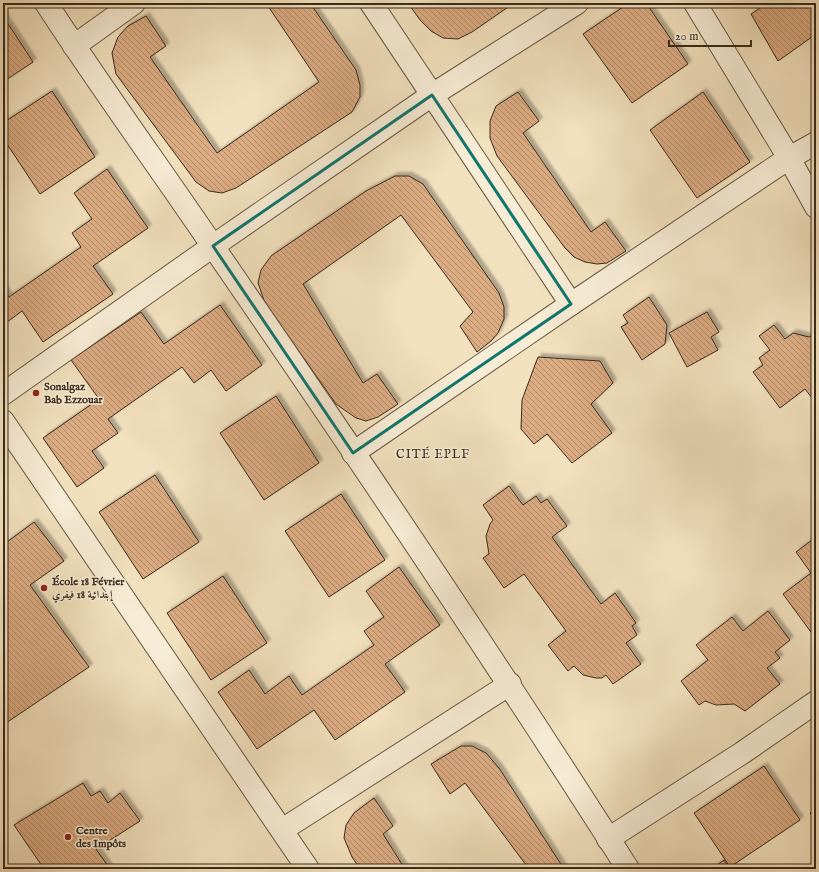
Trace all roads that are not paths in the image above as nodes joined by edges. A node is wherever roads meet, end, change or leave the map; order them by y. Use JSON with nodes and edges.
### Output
{"nodes":[{"id":1,"x":46,"y":3,"type":"edge"},
{"id":2,"x":134,"y":3,"type":"edge"},
{"id":3,"x":371,"y":3,"type":"edge"},
{"id":4,"x":577,"y":3,"type":"edge"},
{"id":5,"x":695,"y":3,"type":"edge"},
{"id":6,"x":74,"y":46,"type":"junction"},
{"id":7,"x":432,"y":95,"type":"junction"},
{"id":8,"x":816,"y":143,"type":"edge"},
{"id":9,"x":789,"y":158,"type":"junction"},
{"id":10,"x":816,"y":207,"type":"edge"},
{"id":11,"x":213,"y":246,"type":"junction"},
{"id":12,"x":571,"y":304,"type":"junction"},
{"id":13,"x":3,"y":394,"type":"edge"},
{"id":14,"x":3,"y":422,"type":"edge"},
{"id":15,"x":353,"y":453,"type":"junction"},
{"id":16,"x":510,"y":684,"type":"junction"},
{"id":17,"x":816,"y":702,"type":"edge"},
{"id":18,"x":282,"y":830,"type":"junction"},
{"id":19,"x":608,"y":839,"type":"junction"},
{"id":20,"x":308,"y":869,"type":"edge"},
{"id":21,"x":628,"y":869,"type":"edge"}],
"edges":[{"from":1,"to":6,"type":"street"},
{"from":2,"to":6,"type":"street"},
{"from":3,"to":7,"type":"street"},
{"from":4,"to":7,"type":"street"},
{"from":5,"to":9,"type":"street"},
{"from":6,"to":11,"type":"street"},
{"from":7,"to":11,"type":"street"},
{"from":7,"to":12,"type":"street"},
{"from":8,"to":9,"type":"street"},
{"from":9,"to":10,"type":"street"},
{"from":9,"to":12,"type":"street"},
{"from":11,"to":13,"type":"street"},
{"from":11,"to":15,"type":"street"},
{"from":12,"to":15,"type":"street"},
{"from":14,"to":18,"type":"street"},
{"from":15,"to":16,"type":"street"},
{"from":16,"to":18,"type":"street"},
{"from":16,"to":19,"type":"street"},
{"from":17,"to":19,"type":"street"},
{"from":18,"to":20,"type":"street"},
{"from":19,"to":21,"type":"street"}]}
